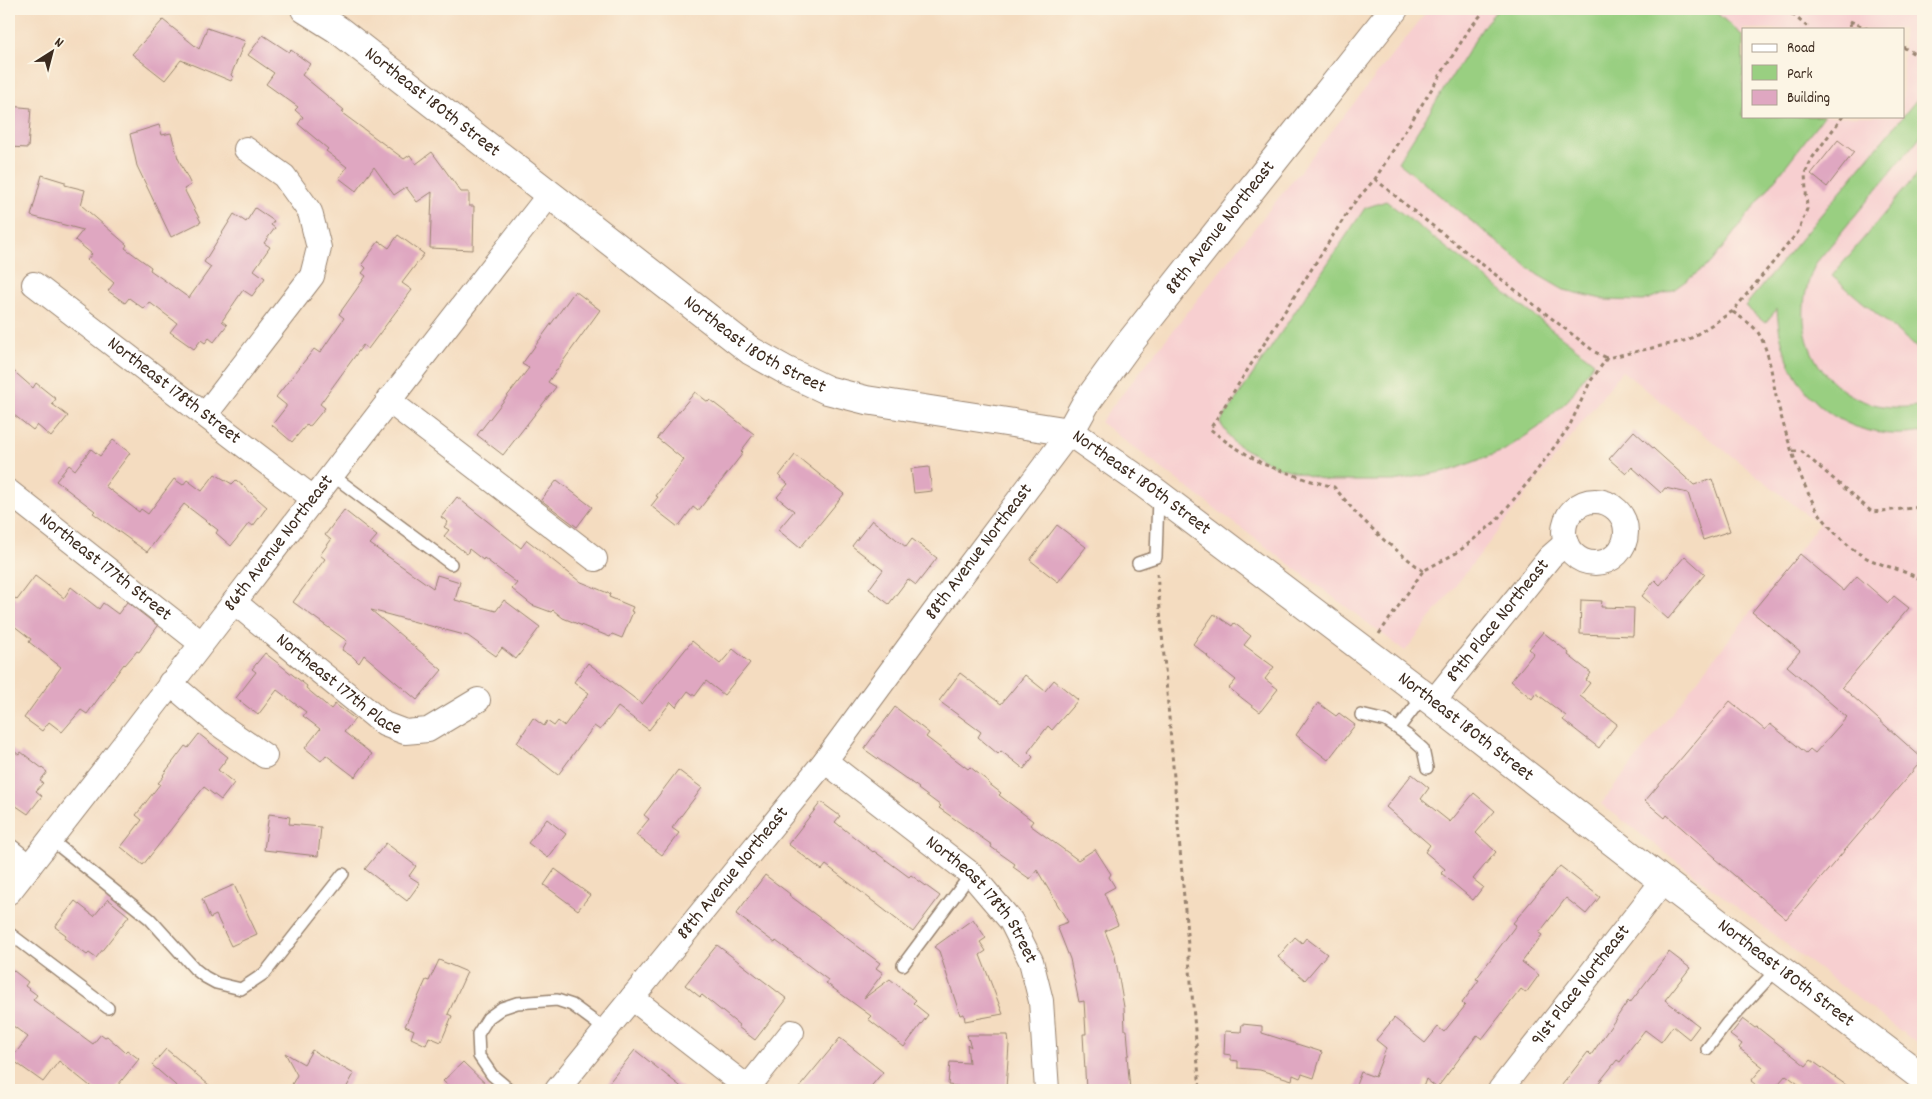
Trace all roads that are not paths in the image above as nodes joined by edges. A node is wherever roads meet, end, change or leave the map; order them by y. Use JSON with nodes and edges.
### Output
{"nodes":[{"id":1,"x":305,"y":9,"type":"edge"},
{"id":2,"x":1394,"y":9,"type":"edge"},
{"id":3,"x":246,"y":149,"type":"dead end"},
{"id":4,"x":550,"y":194,"type":"junction"},
{"id":5,"x":34,"y":284,"type":"dead end"},
{"id":6,"x":388,"y":400,"type":"junction"},
{"id":7,"x":205,"y":415,"type":"junction"},
{"id":8,"x":1070,"y":432,"type":"junction"},
{"id":9,"x":332,"y":475,"type":"junction"},
{"id":10,"x":9,"y":492,"type":"edge"},
{"id":11,"x":1158,"y":494,"type":"junction"},
{"id":12,"x":314,"y":499,"type":"junction"},
{"id":13,"x":1566,"y":544,"type":"dead end"},
{"id":14,"x":595,"y":559,"type":"dead end"},
{"id":15,"x":1138,"y":563,"type":"dead end"},
{"id":16,"x":451,"y":564,"type":"dead end"},
{"id":17,"x":234,"y":602,"type":"junction"},
{"id":18,"x":201,"y":643,"type":"junction"},
{"id":19,"x":170,"y":683,"type":"junction"},
{"id":20,"x":1429,"y":699,"type":"junction"},
{"id":21,"x":478,"y":700,"type":"dead end"},
{"id":22,"x":1361,"y":715,"type":"dead end"},
{"id":23,"x":1398,"y":730,"type":"junction"},
{"id":24,"x":265,"y":756,"type":"dead end"},
{"id":25,"x":825,"y":761,"type":"junction"},
{"id":26,"x":1427,"y":768,"type":"dead end"},
{"id":27,"x":50,"y":839,"type":"junction"},
{"id":28,"x":9,"y":852,"type":"edge"},
{"id":29,"x":29,"y":867,"type":"junction"},
{"id":30,"x":343,"y":874,"type":"dead end"},
{"id":31,"x":971,"y":874,"type":"junction"},
{"id":32,"x":1663,"y":881,"type":"junction"},
{"id":33,"x":9,"y":892,"type":"edge"},
{"id":34,"x":9,"y":933,"type":"edge"},
{"id":35,"x":903,"y":965,"type":"dead end"},
{"id":36,"x":1778,"y":968,"type":"junction"},
{"id":37,"x":632,"y":998,"type":"junction"},
{"id":38,"x":108,"y":1008,"type":"dead end"},
{"id":39,"x":606,"y":1030,"type":"junction"},
{"id":40,"x":792,"y":1032,"type":"dead end"},
{"id":41,"x":1707,"y":1049,"type":"dead end"},
{"id":42,"x":1923,"y":1078,"type":"edge"},
{"id":43,"x":747,"y":1089,"type":"edge"},
{"id":44,"x":510,"y":1090,"type":"edge"},
{"id":45,"x":557,"y":1090,"type":"edge"},
{"id":46,"x":1047,"y":1090,"type":"edge"},
{"id":47,"x":1500,"y":1090,"type":"edge"}],
"edges":[{"from":1,"to":4,"type":"street","name":"Northeast 180th Street"},
{"from":2,"to":8,"type":"street","name":"88th Avenue Northeast"},
{"from":3,"to":7,"type":"street"},
{"from":4,"to":6,"type":"street","name":"86th Avenue Northeast"},
{"from":4,"to":8,"type":"street","name":"Northeast 180th Street"},
{"from":5,"to":7,"type":"street","name":"Northeast 178th Street"},
{"from":6,"to":9,"type":"street","name":"86th Avenue Northeast"},
{"from":6,"to":14,"type":"street"},
{"from":7,"to":12,"type":"street","name":"Northeast 178th Street"},
{"from":8,"to":11,"type":"street","name":"Northeast 180th Street"},
{"from":8,"to":25,"type":"street","name":"88th Avenue Northeast"},
{"from":9,"to":12,"type":"street","name":"86th Avenue Northeast"},
{"from":9,"to":16,"type":"lane"},
{"from":10,"to":18,"type":"street","name":"Northeast 177th Street"},
{"from":11,"to":15,"type":"lane"},
{"from":11,"to":20,"type":"street","name":"Northeast 180th Street"},
{"from":12,"to":17,"type":"street","name":"86th Avenue Northeast"},
{"from":13,"to":20,"type":"street","name":"89th Place Northeast"},
{"from":17,"to":18,"type":"street","name":"86th Avenue Northeast"},
{"from":17,"to":21,"type":"street","name":"Northeast 177th Place"},
{"from":18,"to":19,"type":"street","name":"86th Avenue Northeast"},
{"from":19,"to":24,"type":"street"},
{"from":19,"to":27,"type":"street","name":"86th Avenue Northeast"},
{"from":20,"to":23,"type":"lane"},
{"from":20,"to":32,"type":"street","name":"Northeast 180th Street"},
{"from":22,"to":23,"type":"lane"},
{"from":23,"to":26,"type":"lane"},
{"from":25,"to":31,"type":"street","name":"Northeast 178th Street"},
{"from":25,"to":37,"type":"street","name":"88th Avenue Northeast"},
{"from":27,"to":29,"type":"street","name":"86th Avenue Northeast"},
{"from":27,"to":30,"type":"lane"},
{"from":28,"to":29,"type":"street"},
{"from":29,"to":33,"type":"street","name":"86th Avenue Northeast"},
{"from":31,"to":35,"type":"lane"},
{"from":31,"to":46,"type":"street","name":"Northeast 178th Street"},
{"from":32,"to":36,"type":"street","name":"Northeast 180th Street"},
{"from":32,"to":47,"type":"street","name":"91st Place Northeast"},
{"from":34,"to":38,"type":"lane"},
{"from":36,"to":41,"type":"lane"},
{"from":36,"to":42,"type":"street","name":"Northeast 180th Street"},
{"from":37,"to":39,"type":"street","name":"88th Avenue Northeast"},
{"from":37,"to":43,"type":"street"},
{"from":39,"to":44,"type":"lane"},
{"from":39,"to":45,"type":"street","name":"88th Avenue Northeast"},
{"from":40,"to":43,"type":"street"}]}
